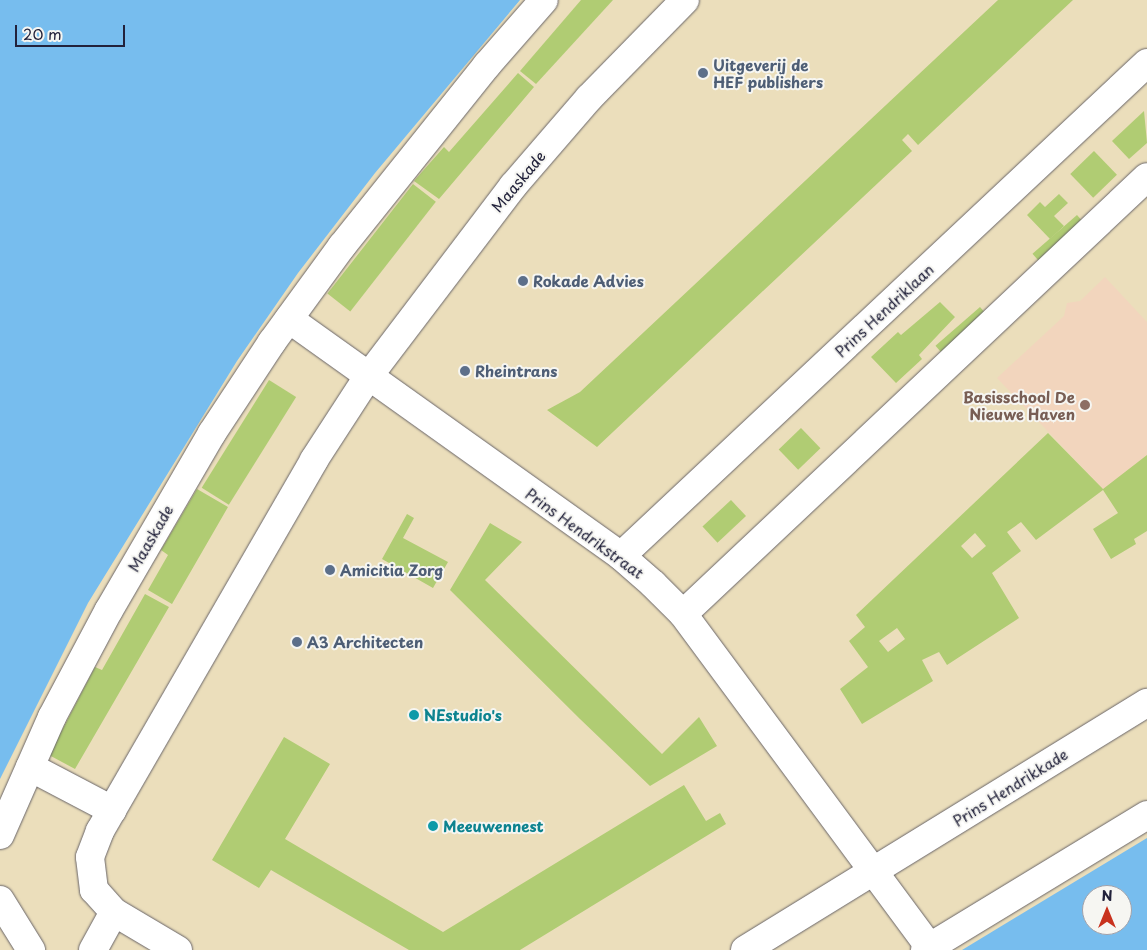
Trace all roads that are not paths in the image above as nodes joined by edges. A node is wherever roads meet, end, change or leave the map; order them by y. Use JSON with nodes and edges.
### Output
{"nodes":[{"id":1,"x":544,"y":0,"type":"edge"},
{"id":2,"x":685,"y":0,"type":"edge"},
{"id":3,"x":1147,"y":63,"type":"edge"},
{"id":4,"x":1147,"y":177,"type":"edge"},
{"id":5,"x":289,"y":319,"type":"junction"},
{"id":6,"x":368,"y":377,"type":"junction"},
{"id":7,"x":621,"y":556,"type":"junction"},
{"id":8,"x":682,"y":614,"type":"junction"},
{"id":9,"x":1147,"y":703,"type":"edge"},
{"id":10,"x":30,"y":767,"type":"junction"},
{"id":11,"x":112,"y":810,"type":"junction"},
{"id":12,"x":1147,"y":815,"type":"edge"},
{"id":13,"x":0,"y":835,"type":"edge"},
{"id":14,"x":874,"y":871,"type":"junction"},
{"id":15,"x":0,"y":900,"type":"edge"},
{"id":16,"x":114,"y":912,"type":"junction"},
{"id":17,"x":927,"y":949,"type":"edge"},
{"id":18,"x":31,"y":950,"type":"edge"},
{"id":19,"x":93,"y":950,"type":"edge"},
{"id":20,"x":178,"y":950,"type":"edge"},
{"id":21,"x":745,"y":950,"type":"edge"}],
"edges":[{"from":1,"to":5,"type":"street","name":"Maaskade"},
{"from":2,"to":6,"type":"street","name":"Maaskade"},
{"from":3,"to":7,"type":"street","name":"Prins Hendriklaan"},
{"from":4,"to":8,"type":"street"},
{"from":5,"to":6,"type":"street"},
{"from":5,"to":10,"type":"street","name":"Maaskade"},
{"from":6,"to":7,"type":"street","name":"Prins Hendrikstraat"},
{"from":6,"to":11,"type":"street","name":"Maaskade"},
{"from":7,"to":8,"type":"street","name":"Prins Hendrikstraat"},
{"from":8,"to":14,"type":"street","name":"Prins Hendrikstraat"},
{"from":9,"to":14,"type":"street","name":"Prins Hendrikkade"},
{"from":10,"to":11,"type":"street"},
{"from":10,"to":13,"type":"street","name":"Maaskade"},
{"from":11,"to":16,"type":"street","name":"Maaskade"},
{"from":12,"to":17,"type":"street"},
{"from":14,"to":17,"type":"street"},
{"from":14,"to":21,"type":"street","name":"Prins Hendrikkade"},
{"from":15,"to":18,"type":"street"},
{"from":16,"to":19,"type":"street"},
{"from":16,"to":20,"type":"street","name":"Maaskade"}]}
